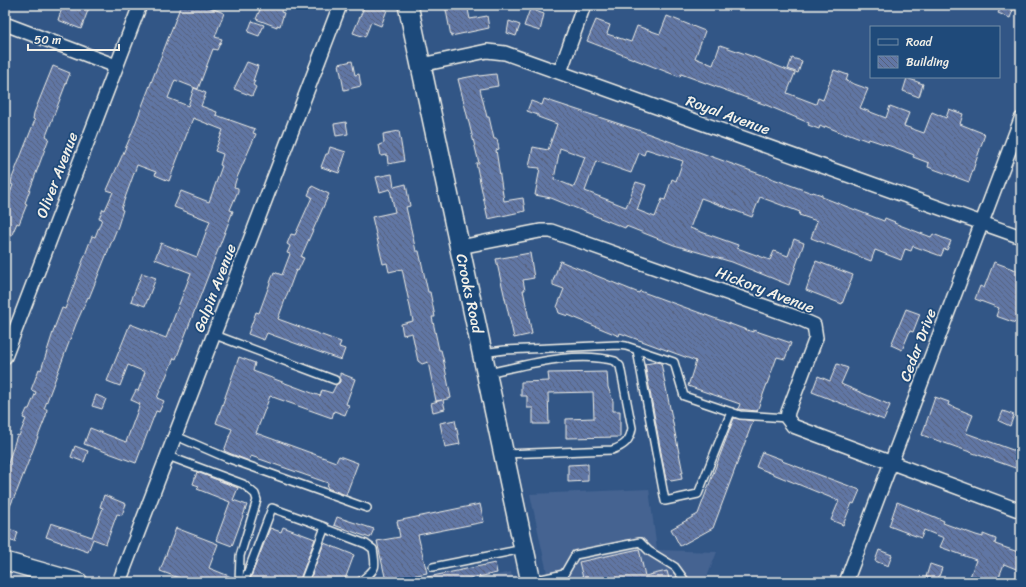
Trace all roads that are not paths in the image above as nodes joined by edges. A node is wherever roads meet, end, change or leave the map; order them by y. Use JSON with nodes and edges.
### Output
{"nodes":[{"id":1,"x":140,"y":5,"type":"edge"},
{"id":2,"x":340,"y":5,"type":"edge"},
{"id":3,"x":408,"y":5,"type":"edge"},
{"id":4,"x":584,"y":5,"type":"edge"},
{"id":5,"x":5,"y":24,"type":"edge"},
{"id":6,"x":421,"y":65,"type":"junction"},
{"id":7,"x":116,"y":66,"type":"junction"},
{"id":8,"x":560,"y":72,"type":"junction"},
{"id":9,"x":1021,"y":119,"type":"edge"},
{"id":10,"x":982,"y":222,"type":"junction"},
{"id":11,"x":1021,"y":237,"type":"edge"},
{"id":12,"x":460,"y":247,"type":"junction"},
{"id":13,"x":10,"y":330,"type":"edge"},
{"id":14,"x":215,"y":335,"type":"junction"},
{"id":15,"x":637,"y":350,"type":"junction"},
{"id":16,"x":482,"y":353,"type":"junction"},
{"id":17,"x":5,"y":357,"type":"edge"},
{"id":18,"x":486,"y":373,"type":"junction"},
{"id":19,"x":335,"y":380,"type":"dead end"},
{"id":20,"x":731,"y":412,"type":"junction"},
{"id":21,"x":787,"y":418,"type":"junction"},
{"id":22,"x":176,"y":436,"type":"junction"},
{"id":23,"x":504,"y":454,"type":"junction"},
{"id":24,"x":168,"y":456,"type":"junction"},
{"id":25,"x":891,"y":462,"type":"junction"},
{"id":26,"x":367,"y":508,"type":"dead end"},
{"id":27,"x":1021,"y":511,"type":"edge"},
{"id":28,"x":329,"y":530,"type":"dead end"},
{"id":29,"x":524,"y":549,"type":"junction"},
{"id":30,"x":5,"y":560,"type":"edge"},
{"id":31,"x":433,"y":567,"type":"dead end"},
{"id":32,"x":564,"y":574,"type":"junction"},
{"id":33,"x":79,"y":582,"type":"edge"},
{"id":34,"x":119,"y":582,"type":"edge"},
{"id":35,"x":239,"y":582,"type":"edge"},
{"id":36,"x":244,"y":582,"type":"edge"},
{"id":37,"x":304,"y":582,"type":"edge"},
{"id":38,"x":360,"y":582,"type":"edge"},
{"id":39,"x":531,"y":582,"type":"edge"},
{"id":40,"x":566,"y":582,"type":"edge"},
{"id":41,"x":686,"y":582,"type":"edge"},
{"id":42,"x":846,"y":582,"type":"edge"}],
"edges":[{"from":1,"to":7,"type":"street","name":"Oliver Avenue"},
{"from":2,"to":14,"type":"street","name":"Galpin Avenue"},
{"from":3,"to":6,"type":"main road","name":"Crooks Road"},
{"from":4,"to":8,"type":"street"},
{"from":5,"to":7,"type":"street"},
{"from":6,"to":8,"type":"street","name":"Royal Avenue"},
{"from":6,"to":12,"type":"main road","name":"Crooks Road"},
{"from":7,"to":13,"type":"street","name":"Oliver Avenue"},
{"from":8,"to":10,"type":"street","name":"Royal Avenue"},
{"from":9,"to":10,"type":"street","name":"Cedar Drive"},
{"from":10,"to":11,"type":"street","name":"Royal Avenue"},
{"from":10,"to":25,"type":"street","name":"Cedar Drive"},
{"from":12,"to":16,"type":"main road","name":"Crooks Road"},
{"from":12,"to":21,"type":"street","name":"Hickory Avenue"},
{"from":13,"to":17,"type":"street","name":"Oliver Avenue"},
{"from":14,"to":19,"type":"lane"},
{"from":14,"to":22,"type":"street","name":"Galpin Avenue"},
{"from":15,"to":16,"type":"lane"},
{"from":15,"to":20,"type":"lane"},
{"from":15,"to":20,"type":"lane"},
{"from":16,"to":18,"type":"main road","name":"Crooks Road"},
{"from":18,"to":23,"type":"main road","name":"Crooks Road"},
{"from":18,"to":23,"type":"lane"},
{"from":20,"to":21,"type":"lane"},
{"from":21,"to":25,"type":"street"},
{"from":22,"to":24,"type":"street","name":"Galpin Avenue"},
{"from":22,"to":26,"type":"lane"},
{"from":23,"to":29,"type":"main road","name":"Crooks Road"},
{"from":24,"to":34,"type":"street","name":"Galpin Avenue"},
{"from":24,"to":35,"type":"lane"},
{"from":25,"to":27,"type":"street"},
{"from":25,"to":42,"type":"street","name":"Cedar Drive"},
{"from":28,"to":38,"type":"lane"},
{"from":29,"to":31,"type":"lane"},
{"from":29,"to":39,"type":"main road","name":"Crooks Road"},
{"from":30,"to":33,"type":"street"},
{"from":32,"to":39,"type":"lane"},
{"from":32,"to":40,"type":"lane"},
{"from":32,"to":41,"type":"lane"},
{"from":36,"to":37,"type":"lane"}]}
